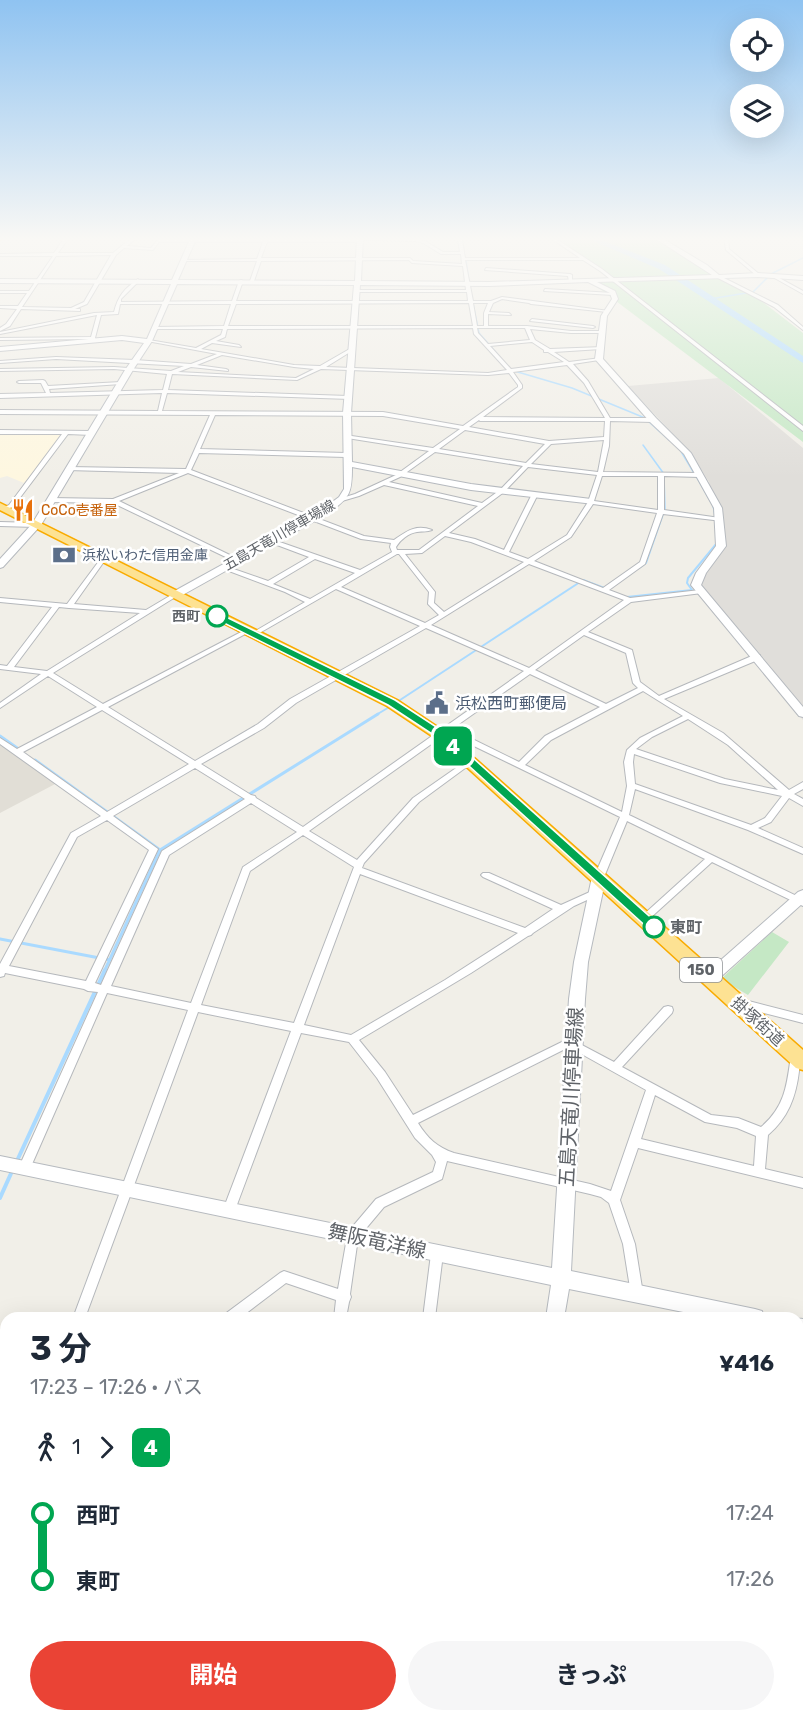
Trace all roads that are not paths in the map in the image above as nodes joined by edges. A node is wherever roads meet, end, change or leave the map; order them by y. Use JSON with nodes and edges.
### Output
{"nodes":[{"id":1,"x":13,"y":317,"type":"edge"},
{"id":2,"x":78,"y":317,"type":"edge"},
{"id":3,"x":97,"y":317,"type":"edge"},
{"id":4,"x":158,"y":317,"type":"edge"},
{"id":5,"x":230,"y":317,"type":"edge"},
{"id":6,"x":356,"y":317,"type":"edge"},
{"id":7,"x":473,"y":317,"type":"edge"},
{"id":8,"x":486,"y":317,"type":"edge"},
{"id":9,"x":535,"y":317,"type":"edge"},
{"id":10,"x":604,"y":317,"type":"edge"},
{"id":11,"x":659,"y":317,"type":"edge"},
{"id":12,"x":788,"y":317,"type":"edge"},
{"id":13,"x":532,"y":320,"type":"junction"},
{"id":14,"x":475,"y":327,"type":"junction"},
{"id":15,"x":486,"y":327,"type":"junction"},
{"id":16,"x":527,"y":327,"type":"junction"},
{"id":17,"x":154,"y":328,"type":"junction"},
{"id":18,"x":227,"y":328,"type":"junction"},
{"id":19,"x":355,"y":328,"type":"junction"},
{"id":20,"x":803,"y":329,"type":"edge"},
{"id":21,"x":603,"y":330,"type":"junction"},
{"id":22,"x":0,"y":331,"type":"edge"},
{"id":23,"x":0,"y":339,"type":"edge"},
{"id":24,"x":94,"y":339,"type":"junction"},
{"id":25,"x":149,"y":341,"type":"junction"},
{"id":26,"x":533,"y":341,"type":"junction"},
{"id":27,"x":213,"y":342,"type":"junction"},
{"id":28,"x":487,"y":345,"type":"junction"},
{"id":29,"x":239,"y":346,"type":"dead end"},
{"id":30,"x":353,"y":348,"type":"junction"},
{"id":31,"x":601,"y":348,"type":"junction"},
{"id":32,"x":0,"y":349,"type":"edge"},
{"id":33,"x":197,"y":349,"type":"junction"},
{"id":34,"x":546,"y":351,"type":"junction"},
{"id":35,"x":222,"y":353,"type":"junction"},
{"id":36,"x":599,"y":359,"type":"junction"},
{"id":37,"x":135,"y":361,"type":"junction"},
{"id":38,"x":0,"y":362,"type":"edge"},
{"id":39,"x":570,"y":364,"type":"junction"},
{"id":40,"x":190,"y":365,"type":"junction"},
{"id":41,"x":317,"y":368,"type":"junction"},
{"id":42,"x":352,"y":369,"type":"junction"},
{"id":43,"x":0,"y":370,"type":"edge"},
{"id":44,"x":20,"y":370,"type":"junction"},
{"id":45,"x":129,"y":370,"type":"junction"},
{"id":46,"x":226,"y":370,"type":"dead end"},
{"id":47,"x":510,"y":371,"type":"junction"},
{"id":48,"x":170,"y":373,"type":"junction"},
{"id":49,"x":297,"y":379,"type":"junction"},
{"id":50,"x":19,"y":382,"type":"junction"},
{"id":51,"x":121,"y":383,"type":"junction"},
{"id":52,"x":47,"y":390,"type":"junction"},
{"id":53,"x":165,"y":391,"type":"junction"},
{"id":54,"x":116,"y":392,"type":"junction"},
{"id":55,"x":0,"y":396,"type":"edge"},
{"id":56,"x":20,"y":396,"type":"junction"},
{"id":57,"x":288,"y":396,"type":"junction"},
{"id":58,"x":348,"y":398,"type":"junction"},
{"id":59,"x":105,"y":411,"type":"junction"},
{"id":60,"x":160,"y":411,"type":"junction"},
{"id":61,"x":0,"y":412,"type":"edge"},
{"id":62,"x":214,"y":412,"type":"junction"},
{"id":63,"x":346,"y":413,"type":"junction"},
{"id":64,"x":480,"y":419,"type":"junction"},
{"id":65,"x":608,"y":419,"type":"junction"},
{"id":66,"x":653,"y":420,"type":"junction"},
{"id":67,"x":466,"y":428,"type":"junction"},
{"id":68,"x":803,"y":429,"type":"edge"},
{"id":69,"x":0,"y":432,"type":"edge"},
{"id":70,"x":66,"y":433,"type":"junction"},
{"id":71,"x":91,"y":433,"type":"junction"},
{"id":72,"x":347,"y":436,"type":"junction"},
{"id":73,"x":607,"y":438,"type":"junction"},
{"id":74,"x":549,"y":443,"type":"junction"},
{"id":75,"x":196,"y":451,"type":"junction"},
{"id":76,"x":432,"y":452,"type":"junction"},
{"id":77,"x":346,"y":460,"type":"junction"},
{"id":78,"x":527,"y":466,"type":"junction"},
{"id":79,"x":69,"y":469,"type":"junction"},
{"id":80,"x":188,"y":471,"type":"junction"},
{"id":81,"x":400,"y":474,"type":"junction"},
{"id":82,"x":600,"y":474,"type":"junction"},
{"id":83,"x":661,"y":475,"type":"junction"},
{"id":84,"x":700,"y":475,"type":"junction"},
{"id":85,"x":385,"y":483,"type":"junction"},
{"id":86,"x":502,"y":491,"type":"junction"},
{"id":87,"x":534,"y":496,"type":"junction"},
{"id":88,"x":342,"y":499,"type":"junction"},
{"id":89,"x":50,"y":500,"type":"junction"},
{"id":90,"x":114,"y":501,"type":"junction"},
{"id":91,"x":591,"y":502,"type":"junction"},
{"id":92,"x":483,"y":505,"type":"junction"},
{"id":93,"x":3,"y":508,"type":"edge"},
{"id":94,"x":661,"y":511,"type":"junction"},
{"id":95,"x":310,"y":519,"type":"junction"},
{"id":96,"x":720,"y":520,"type":"junction"},
{"id":97,"x":0,"y":524,"type":"edge"},
{"id":98,"x":36,"y":525,"type":"junction"},
{"id":99,"x":429,"y":530,"type":"dead end"},
{"id":100,"x":444,"y":534,"type":"junction"},
{"id":101,"x":271,"y":541,"type":"junction"},
{"id":102,"x":395,"y":542,"type":"junction"},
{"id":103,"x":505,"y":552,"type":"junction"},
{"id":104,"x":399,"y":553,"type":"junction"},
{"id":105,"x":313,"y":557,"type":"junction"},
{"id":106,"x":106,"y":560,"type":"junction"},
{"id":107,"x":236,"y":560,"type":"junction"},
{"id":108,"x":529,"y":562,"type":"junction"},
{"id":109,"x":0,"y":565,"type":"edge"},
{"id":110,"x":223,"y":567,"type":"junction"},
{"id":111,"x":359,"y":572,"type":"junction"},
{"id":112,"x":268,"y":584,"type":"junction"},
{"id":113,"x":336,"y":587,"type":"junction"},
{"id":114,"x":605,"y":589,"type":"junction"},
{"id":115,"x":700,"y":592,"type":"junction"},
{"id":116,"x":175,"y":595,"type":"junction"},
{"id":117,"x":0,"y":600,"type":"edge"},
{"id":118,"x":629,"y":600,"type":"junction"},
{"id":119,"x":311,"y":602,"type":"junction"},
{"id":120,"x":57,"y":605,"type":"junction"},
{"id":121,"x":69,"y":606,"type":"junction"},
{"id":122,"x":148,"y":612,"type":"junction"},
{"id":123,"x":444,"y":615,"type":"junction"},
{"id":124,"x":424,"y":626,"type":"junction"},
{"id":125,"x":250,"y":632,"type":"junction"},
{"id":126,"x":584,"y":633,"type":"junction"},
{"id":127,"x":757,"y":657,"type":"junction"},
{"id":128,"x":0,"y":667,"type":"edge"},
{"id":129,"x":9,"y":668,"type":"junction"},
{"id":130,"x":530,"y":671,"type":"junction"},
{"id":131,"x":48,"y":673,"type":"junction"},
{"id":132,"x":337,"y":675,"type":"junction"},
{"id":133,"x":643,"y":688,"type":"junction"},
{"id":134,"x":660,"y":698,"type":"junction"},
{"id":135,"x":0,"y":706,"type":"edge"},
{"id":136,"x":103,"y":707,"type":"junction"},
{"id":137,"x":606,"y":707,"type":"junction"},
{"id":138,"x":803,"y":714,"type":"edge"},
{"id":139,"x":687,"y":717,"type":"junction"},
{"id":140,"x":444,"y":732,"type":"junction"},
{"id":141,"x":0,"y":740,"type":"edge"},
{"id":142,"x":631,"y":750,"type":"junction"},
{"id":143,"x":17,"y":752,"type":"junction"},
{"id":144,"x":469,"y":761,"type":"junction"},
{"id":145,"x":197,"y":764,"type":"junction"},
{"id":146,"x":520,"y":765,"type":"junction"},
{"id":147,"x":631,"y":785,"type":"junction"},
{"id":148,"x":803,"y":785,"type":"edge"},
{"id":149,"x":787,"y":795,"type":"junction"},
{"id":150,"x":250,"y":797,"type":"junction"},
{"id":151,"x":803,"y":803,"type":"edge"},
{"id":152,"x":107,"y":816,"type":"junction"},
{"id":153,"x":624,"y":816,"type":"junction"},
{"id":154,"x":751,"y":828,"type":"junction"},
{"id":155,"x":304,"y":831,"type":"junction"},
{"id":156,"x":803,"y":851,"type":"edge"},
{"id":157,"x":711,"y":858,"type":"junction"},
{"id":158,"x":358,"y":868,"type":"junction"},
{"id":159,"x":486,"y":875,"type":"dead end"},
{"id":160,"x":597,"y":885,"type":"junction"},
{"id":161,"x":801,"y":900,"type":"edge"},
{"id":162,"x":561,"y":909,"type":"junction"},
{"id":163,"x":645,"y":918,"type":"junction"},
{"id":164,"x":528,"y":933,"type":"junction"},
{"id":165,"x":1,"y":970,"type":"edge"},
{"id":166,"x":710,"y":978,"type":"junction"},
{"id":167,"x":88,"y":987,"type":"junction"},
{"id":168,"x":104,"y":991,"type":"junction"},
{"id":169,"x":736,"y":1001,"type":"junction"},
{"id":170,"x":194,"y":1008,"type":"junction"},
{"id":171,"x":668,"y":1010,"type":"dead end"},
{"id":172,"x":803,"y":1019,"type":"edge"},
{"id":173,"x":298,"y":1029,"type":"junction"},
{"id":174,"x":352,"y":1039,"type":"junction"},
{"id":175,"x":574,"y":1043,"type":"junction"},
{"id":176,"x":799,"y":1059,"type":"edge"},
{"id":177,"x":615,"y":1068,"type":"junction"},
{"id":178,"x":652,"y":1089,"type":"junction"},
{"id":179,"x":411,"y":1122,"type":"junction"},
{"id":180,"x":762,"y":1133,"type":"junction"},
{"id":181,"x":634,"y":1142,"type":"junction"},
{"id":182,"x":436,"y":1152,"type":"junction"},
{"id":183,"x":3,"y":1163,"type":"edge"},
{"id":184,"x":26,"y":1167,"type":"junction"},
{"id":185,"x":759,"y":1172,"type":"junction"},
{"id":186,"x":803,"y":1183,"type":"edge"},
{"id":187,"x":566,"y":1184,"type":"junction"},
{"id":188,"x":128,"y":1189,"type":"junction"},
{"id":189,"x":614,"y":1200,"type":"junction"},
{"id":190,"x":230,"y":1210,"type":"junction"},
{"id":191,"x":352,"y":1236,"type":"junction"},
{"id":192,"x":438,"y":1254,"type":"junction"},
{"id":193,"x":561,"y":1279,"type":"junction"},
{"id":194,"x":637,"y":1294,"type":"junction"},
{"id":195,"x":345,"y":1297,"type":"junction"},
{"id":196,"x":81,"y":1312,"type":"edge"},
{"id":197,"x":238,"y":1312,"type":"edge"},
{"id":198,"x":341,"y":1312,"type":"edge"},
{"id":199,"x":430,"y":1312,"type":"edge"},
{"id":200,"x":556,"y":1312,"type":"edge"},
{"id":201,"x":726,"y":1312,"type":"edge"}],
"edges":[{"from":1,"to":22,"type":"street"},
{"from":2,"to":22,"type":"street"},
{"from":3,"to":24,"type":"street"},
{"from":4,"to":17,"type":"street"},
{"from":5,"to":18,"type":"street"},
{"from":6,"to":19,"type":"street","name":"五島天竜川停車場線"},
{"from":7,"to":14,"type":"street"},
{"from":8,"to":15,"type":"street"},
{"from":9,"to":13,"type":"street"},
{"from":10,"to":21,"type":"street"},
{"from":11,"to":68,"type":"street"},
{"from":12,"to":20,"type":"street"},
{"from":13,"to":16,"type":"street"},
{"from":13,"to":21,"type":"street"},
{"from":14,"to":15,"type":"street"},
{"from":14,"to":19,"type":"street"},
{"from":14,"to":28,"type":"street"},
{"from":15,"to":16,"type":"street"},
{"from":16,"to":21,"type":"street"},
{"from":16,"to":26,"type":"street"},
{"from":17,"to":18,"type":"street"},
{"from":17,"to":25,"type":"street"},
{"from":18,"to":19,"type":"street"},
{"from":18,"to":27,"type":"street"},
{"from":19,"to":30,"type":"street","name":"五島天竜川停車場線"},
{"from":21,"to":31,"type":"street"},
{"from":23,"to":24,"type":"street"},
{"from":24,"to":25,"type":"street"},
{"from":24,"to":32,"type":"street"},
{"from":25,"to":33,"type":"street"},
{"from":25,"to":37,"type":"street"},
{"from":26,"to":28,"type":"street"},
{"from":26,"to":34,"type":"street"},
{"from":27,"to":29,"type":"street"},
{"from":27,"to":33,"type":"street"},
{"from":28,"to":47,"type":"street"},
{"from":30,"to":41,"type":"street"},
{"from":30,"to":42,"type":"street","name":"五島天竜川停車場線"},
{"from":31,"to":34,"type":"street"},
{"from":31,"to":36,"type":"street"},
{"from":33,"to":35,"type":"street"},
{"from":34,"to":39,"type":"street"},
{"from":35,"to":40,"type":"street"},
{"from":35,"to":41,"type":"street"},
{"from":36,"to":39,"type":"street"},
{"from":36,"to":66,"type":"street"},
{"from":37,"to":38,"type":"street"},
{"from":37,"to":40,"type":"street"},
{"from":37,"to":45,"type":"street"},
{"from":39,"to":47,"type":"street"},
{"from":39,"to":65,"type":"street"},
{"from":40,"to":46,"type":"street"},
{"from":40,"to":48,"type":"street"},
{"from":41,"to":42,"type":"street"},
{"from":41,"to":49,"type":"street"},
{"from":42,"to":47,"type":"street"},
{"from":42,"to":58,"type":"street","name":"五島天竜川停車場線"},
{"from":43,"to":44,"type":"street"},
{"from":44,"to":45,"type":"street"},
{"from":44,"to":50,"type":"street"},
{"from":45,"to":48,"type":"street"},
{"from":45,"to":51,"type":"street"},
{"from":47,"to":64,"type":"street"},
{"from":48,"to":49,"type":"street"},
{"from":48,"to":53,"type":"street"},
{"from":49,"to":57,"type":"street"},
{"from":50,"to":52,"type":"street"},
{"from":50,"to":56,"type":"street"},
{"from":51,"to":52,"type":"street"},
{"from":51,"to":54,"type":"street"},
{"from":52,"to":54,"type":"street"},
{"from":52,"to":56,"type":"street"},
{"from":53,"to":54,"type":"street"},
{"from":53,"to":57,"type":"street"},
{"from":53,"to":60,"type":"street"},
{"from":54,"to":59,"type":"street"},
{"from":55,"to":56,"type":"street"},
{"from":57,"to":58,"type":"street"},
{"from":58,"to":63,"type":"street","name":"五島天竜川停車場線"},
{"from":59,"to":60,"type":"street"},
{"from":59,"to":61,"type":"street"},
{"from":59,"to":71,"type":"street"},
{"from":60,"to":62,"type":"street"},
{"from":62,"to":63,"type":"street"},
{"from":62,"to":75,"type":"street"},
{"from":63,"to":67,"type":"street"},
{"from":63,"to":72,"type":"street","name":"五島天竜川停車場線"},
{"from":64,"to":65,"type":"street"},
{"from":64,"to":67,"type":"street"},
{"from":65,"to":66,"type":"street"},
{"from":65,"to":73,"type":"street"},
{"from":66,"to":84,"type":"street"},
{"from":67,"to":74,"type":"street"},
{"from":67,"to":76,"type":"street"},
{"from":69,"to":70,"type":"street"},
{"from":70,"to":71,"type":"street"},
{"from":70,"to":93,"type":"street"},
{"from":71,"to":79,"type":"street"},
{"from":72,"to":76,"type":"street"},
{"from":72,"to":77,"type":"street","name":"五島天竜川停車場線"},
{"from":73,"to":74,"type":"street"},
{"from":73,"to":82,"type":"street"},
{"from":74,"to":78,"type":"street"},
{"from":75,"to":77,"type":"street"},
{"from":75,"to":80,"type":"street"},
{"from":76,"to":78,"type":"street"},
{"from":76,"to":81,"type":"street"},
{"from":77,"to":81,"type":"street"},
{"from":77,"to":88,"type":"street","name":"五島天竜川停車場線"},
{"from":78,"to":82,"type":"street"},
{"from":78,"to":86,"type":"street"},
{"from":79,"to":80,"type":"street"},
{"from":79,"to":89,"type":"street"},
{"from":80,"to":90,"type":"street"},
{"from":80,"to":95,"type":"street"},
{"from":81,"to":85,"type":"street"},
{"from":81,"to":86,"type":"street"},
{"from":82,"to":83,"type":"street"},
{"from":82,"to":91,"type":"street"},
{"from":83,"to":84,"type":"street"},
{"from":83,"to":94,"type":"street"},
{"from":84,"to":96,"type":"street"},
{"from":85,"to":88,"type":"street"},
{"from":85,"to":92,"type":"street"},
{"from":86,"to":87,"type":"street"},
{"from":86,"to":92,"type":"street"},
{"from":87,"to":91,"type":"street"},
{"from":87,"to":103,"type":"street"},
{"from":88,"to":95,"type":"street","name":"五島天竜川停車場線"},
{"from":89,"to":90,"type":"street"},
{"from":89,"to":98,"type":"street"},
{"from":90,"to":107,"type":"street"},
{"from":91,"to":94,"type":"street"},
{"from":91,"to":108,"type":"street"},
{"from":92,"to":100,"type":"street"},
{"from":93,"to":98,"type":"highway","name":"掛塚街道","number":"150"},
{"from":94,"to":96,"type":"street"},
{"from":94,"to":114,"type":"street"},
{"from":95,"to":101,"type":"street","name":"五島天竜川停車場線"},
{"from":95,"to":102,"type":"street"},
{"from":96,"to":115,"type":"street"},
{"from":97,"to":98,"type":"street"},
{"from":98,"to":106,"type":"highway","name":"掛塚街道","number":"150"},
{"from":98,"to":109,"type":"street"},
{"from":99,"to":102,"type":"street"},
{"from":100,"to":103,"type":"street"},
{"from":100,"to":104,"type":"street"},
{"from":101,"to":105,"type":"street"},
{"from":101,"to":107,"type":"street","name":"五島天竜川停車場線"},
{"from":102,"to":104,"type":"street"},
{"from":103,"to":108,"type":"street"},
{"from":104,"to":111,"type":"street"},
{"from":104,"to":123,"type":"street"},
{"from":105,"to":111,"type":"street"},
{"from":105,"to":112,"type":"street"},
{"from":106,"to":116,"type":"highway","name":"掛塚街道","number":"150"},
{"from":106,"to":121,"type":"street"},
{"from":107,"to":110,"type":"street","name":"五島天竜川停車場線"},
{"from":108,"to":114,"type":"street"},
{"from":108,"to":123,"type":"street"},
{"from":110,"to":112,"type":"street"},
{"from":110,"to":116,"type":"street","name":"五島天竜川停車場線"},
{"from":111,"to":113,"type":"street"},
{"from":112,"to":119,"type":"street"},
{"from":113,"to":119,"type":"street"},
{"from":113,"to":124,"type":"street"},
{"from":114,"to":118,"type":"street"},
{"from":115,"to":118,"type":"street"},
{"from":115,"to":127,"type":"street"},
{"from":116,"to":122,"type":"street"},
{"from":116,"to":125,"type":"highway","name":"掛塚街道","number":"150"},
{"from":117,"to":120,"type":"street"},
{"from":118,"to":126,"type":"street"},
{"from":119,"to":125,"type":"street"},
{"from":120,"to":121,"type":"street"},
{"from":120,"to":129,"type":"street"},
{"from":121,"to":122,"type":"street"},
{"from":122,"to":131,"type":"street"},
{"from":123,"to":124,"type":"street"},
{"from":124,"to":130,"type":"street"},
{"from":124,"to":132,"type":"street"},
{"from":125,"to":132,"type":"highway","name":"掛塚街道","number":"150"},
{"from":125,"to":136,"type":"street"},
{"from":126,"to":130,"type":"street"},
{"from":126,"to":133,"type":"street"},
{"from":127,"to":134,"type":"street"},
{"from":127,"to":138,"type":"street"},
{"from":128,"to":129,"type":"street"},
{"from":129,"to":131,"type":"street"},
{"from":130,"to":137,"type":"street"},
{"from":130,"to":140,"type":"street"},
{"from":131,"to":135,"type":"street"},
{"from":131,"to":136,"type":"street"},
{"from":132,"to":140,"type":"highway","name":"掛塚街道","number":"150"},
{"from":132,"to":145,"type":"street"},
{"from":133,"to":134,"type":"street"},
{"from":133,"to":137,"type":"street"},
{"from":134,"to":139,"type":"street"},
{"from":136,"to":143,"type":"street"},
{"from":136,"to":145,"type":"street"},
{"from":137,"to":146,"type":"street"},
{"from":139,"to":142,"type":"street"},
{"from":139,"to":149,"type":"street"},
{"from":140,"to":144,"type":"highway","name":"掛塚街道","number":"150"},
{"from":140,"to":146,"type":"street"},
{"from":140,"to":155,"type":"street"},
{"from":141,"to":143,"type":"street"},
{"from":142,"to":147,"type":"street"},
{"from":142,"to":149,"type":"street"},
{"from":143,"to":152,"type":"street"},
{"from":144,"to":158,"type":"street"},
{"from":144,"to":160,"type":"highway","name":"掛塚街道","number":"150"},
{"from":145,"to":150,"type":"street"},
{"from":145,"to":152,"type":"street"},
{"from":146,"to":153,"type":"street"},
{"from":147,"to":153,"type":"street"},
{"from":147,"to":154,"type":"street"},
{"from":148,"to":149,"type":"street"},
{"from":149,"to":151,"type":"street"},
{"from":149,"to":154,"type":"street"},
{"from":150,"to":155,"type":"street"},
{"from":150,"to":168,"type":"street"},
{"from":152,"to":165,"type":"street"},
{"from":152,"to":167,"type":"street"},
{"from":153,"to":157,"type":"street"},
{"from":153,"to":160,"type":"street"},
{"from":154,"to":156,"type":"street"},
{"from":155,"to":158,"type":"street"},
{"from":155,"to":170,"type":"street"},
{"from":157,"to":161,"type":"street"},
{"from":157,"to":163,"type":"street"},
{"from":158,"to":164,"type":"street"},
{"from":158,"to":173,"type":"street"},
{"from":159,"to":162,"type":"street"},
{"from":160,"to":162,"type":"street"},
{"from":160,"to":163,"type":"highway","name":"掛塚街道","number":"150"},
{"from":160,"to":175,"type":"street","name":"五島天竜川停車場線"},
{"from":161,"to":166,"type":"street"},
{"from":162,"to":164,"type":"street"},
{"from":163,"to":166,"type":"highway","name":"掛塚街道","number":"150"},
{"from":164,"to":174,"type":"street"},
{"from":165,"to":167,"type":"street"},
{"from":166,"to":169,"type":"highway","name":"掛塚街道","number":"150"},
{"from":167,"to":168,"type":"street"},
{"from":168,"to":170,"type":"street"},
{"from":168,"to":184,"type":"street"},
{"from":169,"to":172,"type":"street"},
{"from":169,"to":176,"type":"highway","name":"掛塚街道","number":"150"},
{"from":170,"to":173,"type":"street"},
{"from":170,"to":188,"type":"street"},
{"from":171,"to":177,"type":"street"},
{"from":173,"to":174,"type":"street"},
{"from":173,"to":190,"type":"street"},
{"from":174,"to":179,"type":"street"},
{"from":175,"to":177,"type":"street"},
{"from":175,"to":179,"type":"street"},
{"from":175,"to":187,"type":"street","name":"五島天竜川停車場線"},
{"from":176,"to":180,"type":"street"},
{"from":177,"to":178,"type":"street"},
{"from":178,"to":180,"type":"street"},
{"from":178,"to":181,"type":"street"},
{"from":179,"to":182,"type":"street"},
{"from":180,"to":185,"type":"street"},
{"from":181,"to":185,"type":"street"},
{"from":181,"to":189,"type":"street"},
{"from":182,"to":187,"type":"street"},
{"from":182,"to":191,"type":"street"},
{"from":183,"to":184,"type":"street","name":"舞阪竜洋線"},
{"from":184,"to":188,"type":"street","name":"舞阪竜洋線"},
{"from":185,"to":186,"type":"street"},
{"from":187,"to":189,"type":"street"},
{"from":187,"to":193,"type":"street","name":"五島天竜川停車場線"},
{"from":188,"to":190,"type":"street","name":"舞阪竜洋線"},
{"from":188,"to":196,"type":"street"},
{"from":189,"to":194,"type":"street"},
{"from":190,"to":191,"type":"street","name":"舞阪竜洋線"},
{"from":191,"to":192,"type":"street","name":"舞阪竜洋線"},
{"from":191,"to":195,"type":"street"},
{"from":192,"to":193,"type":"street","name":"舞阪竜洋線"},
{"from":192,"to":199,"type":"street"},
{"from":193,"to":194,"type":"street","name":"舞阪竜洋線"},
{"from":193,"to":200,"type":"street","name":"五島天竜川停車場線"},
{"from":194,"to":201,"type":"street","name":"舞阪竜洋線"},
{"from":195,"to":197,"type":"street"},
{"from":195,"to":198,"type":"street"}]}
